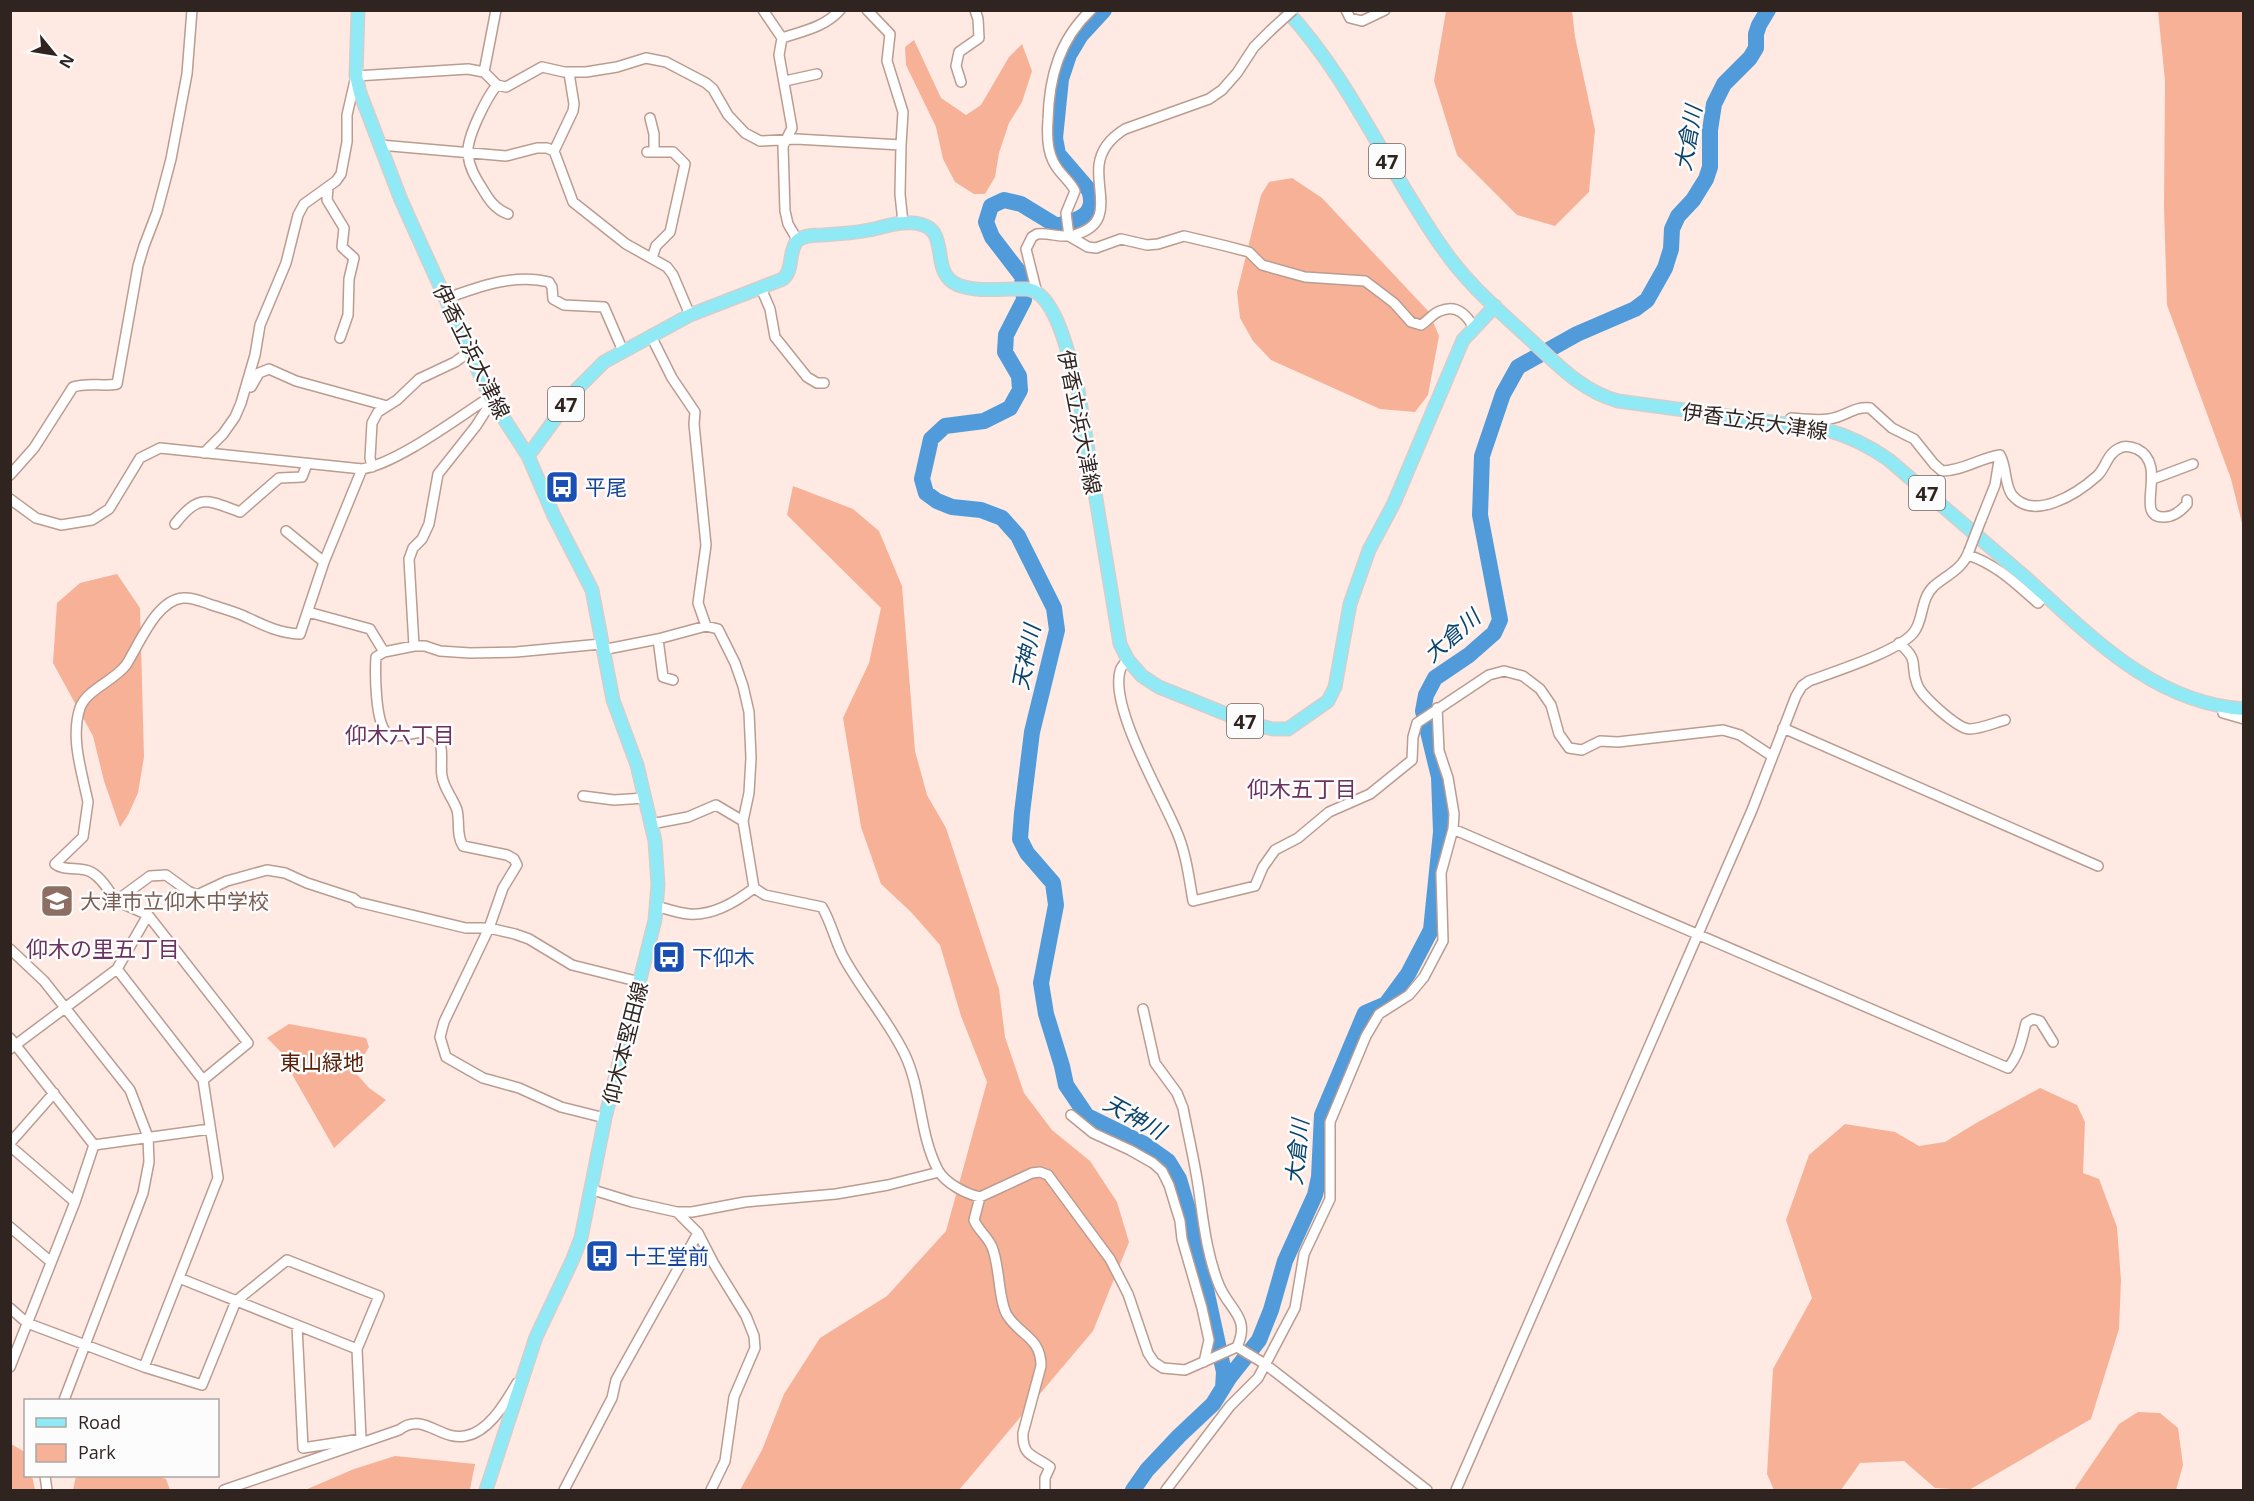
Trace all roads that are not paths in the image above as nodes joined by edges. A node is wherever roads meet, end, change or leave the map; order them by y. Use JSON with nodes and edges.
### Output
{"nodes":[{"id":1,"x":192,"y":10,"type":"edge"},
{"id":2,"x":358,"y":10,"type":"edge"},
{"id":3,"x":496,"y":10,"type":"edge"},
{"id":4,"x":763,"y":10,"type":"edge"},
{"id":5,"x":840,"y":10,"type":"edge"},
{"id":6,"x":867,"y":10,"type":"edge"},
{"id":7,"x":975,"y":10,"type":"edge"},
{"id":8,"x":1091,"y":10,"type":"edge"},
{"id":9,"x":1286,"y":10,"type":"edge"},
{"id":10,"x":1293,"y":10,"type":"edge"},
{"id":11,"x":1346,"y":10,"type":"edge"},
{"id":12,"x":1385,"y":10,"type":"edge"},
{"id":13,"x":782,"y":38,"type":"junction"},
{"id":14,"x":484,"y":72,"type":"junction"},
{"id":15,"x":569,"y":73,"type":"junction"},
{"id":16,"x":817,"y":74,"type":"dead end"},
{"id":17,"x":356,"y":76,"type":"junction"},
{"id":18,"x":785,"y":81,"type":"junction"},
{"id":19,"x":961,"y":82,"type":"dead end"},
{"id":20,"x":497,"y":85,"type":"junction"},
{"id":21,"x":650,"y":118,"type":"dead end"},
{"id":22,"x":786,"y":140,"type":"junction"},
{"id":23,"x":380,"y":145,"type":"junction"},
{"id":24,"x":901,"y":145,"type":"junction"},
{"id":25,"x":467,"y":151,"type":"junction"},
{"id":26,"x":554,"y":152,"type":"junction"},
{"id":27,"x":328,"y":187,"type":"junction"},
{"id":28,"x":508,"y":214,"type":"dead end"},
{"id":29,"x":903,"y":223,"type":"junction"},
{"id":30,"x":1068,"y":233,"type":"junction"},
{"id":31,"x":798,"y":241,"type":"junction"},
{"id":32,"x":652,"y":258,"type":"junction"},
{"id":33,"x":760,"y":288,"type":"junction"},
{"id":34,"x":1033,"y":291,"type":"junction"},
{"id":35,"x":445,"y":299,"type":"junction"},
{"id":36,"x":1495,"y":306,"type":"junction"},
{"id":37,"x":690,"y":315,"type":"junction"},
{"id":38,"x":1474,"y":328,"type":"junction"},
{"id":39,"x":651,"y":336,"type":"junction"},
{"id":40,"x":340,"y":338,"type":"dead end"},
{"id":41,"x":623,"y":351,"type":"junction"},
{"id":42,"x":469,"y":352,"type":"junction"},
{"id":43,"x":824,"y":383,"type":"dead end"},
{"id":44,"x":244,"y":394,"type":"junction"},
{"id":45,"x":491,"y":399,"type":"junction"},
{"id":46,"x":387,"y":406,"type":"junction"},
{"id":47,"x":1787,"y":424,"type":"junction"},
{"id":48,"x":204,"y":453,"type":"junction"},
{"id":49,"x":2000,"y":455,"type":"junction"},
{"id":50,"x":528,"y":456,"type":"junction"},
{"id":51,"x":307,"y":464,"type":"junction"},
{"id":52,"x":2193,"y":464,"type":"dead end"},
{"id":53,"x":367,"y":468,"type":"junction"},
{"id":54,"x":10,"y":475,"type":"edge"},
{"id":55,"x":2153,"y":479,"type":"junction"},
{"id":56,"x":10,"y":499,"type":"edge"},
{"id":57,"x":2187,"y":500,"type":"dead end"},
{"id":58,"x":175,"y":524,"type":"dead end"},
{"id":59,"x":286,"y":531,"type":"dead end"},
{"id":60,"x":1969,"y":553,"type":"junction"},
{"id":61,"x":324,"y":562,"type":"junction"},
{"id":62,"x":2045,"y":595,"type":"junction"},
{"id":63,"x":308,"y":612,"type":"junction"},
{"id":64,"x":706,"y":626,"type":"junction"},
{"id":65,"x":658,"y":639,"type":"junction"},
{"id":66,"x":1899,"y":643,"type":"junction"},
{"id":67,"x":414,"y":646,"type":"junction"},
{"id":68,"x":602,"y":647,"type":"junction"},
{"id":69,"x":384,"y":652,"type":"junction"},
{"id":70,"x":1128,"y":660,"type":"junction"},
{"id":71,"x":673,"y":680,"type":"dead end"},
{"id":72,"x":1437,"y":708,"type":"junction"},
{"id":73,"x":2223,"y":708,"type":"junction"},
{"id":74,"x":2244,"y":709,"type":"edge"},
{"id":75,"x":2244,"y":719,"type":"edge"},
{"id":76,"x":2005,"y":720,"type":"dead end"},
{"id":77,"x":1783,"y":728,"type":"junction"},
{"id":78,"x":1772,"y":756,"type":"junction"},
{"id":79,"x":583,"y":796,"type":"dead end"},
{"id":80,"x":645,"y":798,"type":"junction"},
{"id":81,"x":743,"y":821,"type":"junction"},
{"id":82,"x":651,"y":824,"type":"junction"},
{"id":83,"x":1453,"y":829,"type":"junction"},
{"id":84,"x":2098,"y":866,"type":"dead end"},
{"id":85,"x":754,"y":888,"type":"junction"},
{"id":86,"x":116,"y":901,"type":"junction"},
{"id":87,"x":656,"y":906,"type":"junction"},
{"id":88,"x":148,"y":915,"type":"junction"},
{"id":89,"x":489,"y":928,"type":"junction"},
{"id":90,"x":1698,"y":934,"type":"junction"},
{"id":91,"x":10,"y":949,"type":"edge"},
{"id":92,"x":117,"y":969,"type":"junction"},
{"id":93,"x":640,"y":982,"type":"junction"},
{"id":94,"x":65,"y":1007,"type":"junction"},
{"id":95,"x":1143,"y":1009,"type":"dead end"},
{"id":96,"x":2053,"y":1042,"type":"dead end"},
{"id":97,"x":12,"y":1044,"type":"edge"},
{"id":98,"x":203,"y":1080,"type":"junction"},
{"id":99,"x":54,"y":1094,"type":"junction"},
{"id":100,"x":1071,"y":1115,"type":"dead end"},
{"id":101,"x":605,"y":1118,"type":"junction"},
{"id":102,"x":210,"y":1129,"type":"junction"},
{"id":103,"x":148,"y":1137,"type":"junction"},
{"id":104,"x":10,"y":1144,"type":"edge"},
{"id":105,"x":94,"y":1145,"type":"junction"},
{"id":106,"x":939,"y":1172,"type":"junction"},
{"id":107,"x":590,"y":1189,"type":"junction"},
{"id":108,"x":980,"y":1197,"type":"junction"},
{"id":109,"x":75,"y":1202,"type":"junction"},
{"id":110,"x":676,"y":1212,"type":"junction"},
{"id":111,"x":10,"y":1227,"type":"edge"},
{"id":112,"x":698,"y":1233,"type":"junction"},
{"id":113,"x":51,"y":1262,"type":"junction"},
{"id":114,"x":179,"y":1278,"type":"junction"},
{"id":115,"x":236,"y":1301,"type":"junction"},
{"id":116,"x":10,"y":1308,"type":"edge"},
{"id":117,"x":27,"y":1323,"type":"junction"},
{"id":118,"x":297,"y":1326,"type":"junction"},
{"id":119,"x":85,"y":1345,"type":"junction"},
{"id":120,"x":1237,"y":1348,"type":"junction"},
{"id":121,"x":357,"y":1349,"type":"junction"},
{"id":122,"x":1208,"y":1359,"type":"junction"},
{"id":123,"x":1265,"y":1364,"type":"junction"},
{"id":124,"x":10,"y":1367,"type":"edge"},
{"id":125,"x":144,"y":1367,"type":"junction"},
{"id":126,"x":523,"y":1374,"type":"junction"},
{"id":127,"x":65,"y":1399,"type":"edge"},
{"id":128,"x":224,"y":1491,"type":"edge"},
{"id":129,"x":486,"y":1491,"type":"edge"},
{"id":130,"x":564,"y":1491,"type":"edge"},
{"id":131,"x":711,"y":1491,"type":"edge"},
{"id":132,"x":1045,"y":1491,"type":"edge"},
{"id":133,"x":1166,"y":1491,"type":"edge"},
{"id":134,"x":1426,"y":1491,"type":"edge"},
{"id":135,"x":1456,"y":1491,"type":"edge"}],
"edges":[{"from":1,"to":54,"type":"street"},
{"from":2,"to":17,"type":"main road","name":"伊香立浜大津線"},
{"from":3,"to":14,"type":"street"},
{"from":4,"to":13,"type":"street"},
{"from":5,"to":13,"type":"street"},
{"from":6,"to":24,"type":"street"},
{"from":7,"to":19,"type":"street"},
{"from":8,"to":30,"type":"street"},
{"from":9,"to":36,"type":"main road","name":"伊香立浜大津線","number":"47"},
{"from":10,"to":30,"type":"street","bridge":true},
{"from":11,"to":12,"type":"street"},
{"from":13,"to":18,"type":"street"},
{"from":14,"to":17,"type":"street"},
{"from":14,"to":20,"type":"street"},
{"from":15,"to":20,"type":"street"},
{"from":15,"to":22,"type":"street"},
{"from":15,"to":26,"type":"street"},
{"from":16,"to":18,"type":"street"},
{"from":17,"to":23,"type":"main road","name":"伊香立浜大津線"},
{"from":17,"to":27,"type":"street"},
{"from":18,"to":22,"type":"street"},
{"from":20,"to":25,"type":"street"},
{"from":21,"to":32,"type":"street"},
{"from":22,"to":24,"type":"street"},
{"from":22,"to":31,"type":"street"},
{"from":23,"to":25,"type":"street"},
{"from":23,"to":35,"type":"main road","name":"伊香立浜大津線"},
{"from":24,"to":29,"type":"street"},
{"from":25,"to":26,"type":"street"},
{"from":25,"to":28,"type":"street"},
{"from":26,"to":32,"type":"street"},
{"from":27,"to":40,"type":"street"},
{"from":27,"to":44,"type":"street"},
{"from":29,"to":31,"type":"main road"},
{"from":29,"to":34,"type":"main road"},
{"from":30,"to":34,"type":"street"},
{"from":30,"to":38,"type":"street"},
{"from":31,"to":33,"type":"main road","number":"47"},
{"from":32,"to":37,"type":"street"},
{"from":33,"to":37,"type":"main road","number":"47"},
{"from":33,"to":43,"type":"street"},
{"from":34,"to":70,"type":"main road","name":"伊香立浜大津線","number":"47"},
{"from":35,"to":41,"type":"street"},
{"from":35,"to":42,"type":"main road","name":"伊香立浜大津線"},
{"from":36,"to":38,"type":"main road","name":"伊香立浜大津線","number":"47"},
{"from":36,"to":47,"type":"main road","name":"伊香立浜大津線","number":"47"},
{"from":37,"to":39,"type":"main road","number":"47"},
{"from":38,"to":70,"type":"main road","name":"伊香立浜大津線","number":"47"},
{"from":39,"to":41,"type":"main road","number":"47"},
{"from":39,"to":64,"type":"street"},
{"from":41,"to":50,"type":"main road","number":"47"},
{"from":42,"to":45,"type":"main road","name":"伊香立浜大津線"},
{"from":42,"to":46,"type":"street"},
{"from":44,"to":46,"type":"street"},
{"from":44,"to":48,"type":"street"},
{"from":45,"to":50,"type":"main road","name":"伊香立浜大津線"},
{"from":45,"to":53,"type":"street"},
{"from":45,"to":67,"type":"street"},
{"from":46,"to":53,"type":"street"},
{"from":47,"to":49,"type":"street"},
{"from":47,"to":62,"type":"main road","name":"伊香立浜大津線","number":"47"},
{"from":48,"to":51,"type":"street"},
{"from":48,"to":56,"type":"street"},
{"from":49,"to":55,"type":"street"},
{"from":49,"to":60,"type":"street","bridge":true},
{"from":50,"to":68,"type":"main road","name":"仰木本堅田線"},
{"from":51,"to":53,"type":"street"},
{"from":51,"to":58,"type":"street"},
{"from":52,"to":55,"type":"street"},
{"from":53,"to":61,"type":"street"},
{"from":55,"to":57,"type":"street"},
{"from":59,"to":61,"type":"street"},
{"from":60,"to":62,"type":"street"},
{"from":60,"to":66,"type":"street"},
{"from":61,"to":63,"type":"street"},
{"from":62,"to":73,"type":"main road","name":"伊香立浜大津線","number":"47"},
{"from":63,"to":69,"type":"street"},
{"from":63,"to":86,"type":"street"},
{"from":64,"to":65,"type":"street"},
{"from":64,"to":81,"type":"street"},
{"from":65,"to":68,"type":"street"},
{"from":65,"to":71,"type":"street"},
{"from":66,"to":76,"type":"street"},
{"from":66,"to":77,"type":"street"},
{"from":67,"to":68,"type":"street"},
{"from":67,"to":69,"type":"street"},
{"from":68,"to":80,"type":"main road","name":"仰木本堅田線"},
{"from":69,"to":89,"type":"street"},
{"from":70,"to":72,"type":"street"},
{"from":72,"to":78,"type":"street"},
{"from":72,"to":83,"type":"street"},
{"from":73,"to":74,"type":"main road","name":"伊香立浜大津線","number":"47"},
{"from":73,"to":75,"type":"street"},
{"from":77,"to":78,"type":"street"},
{"from":77,"to":84,"type":"street"},
{"from":78,"to":90,"type":"street"},
{"from":79,"to":80,"type":"street"},
{"from":80,"to":82,"type":"main road","name":"仰木本堅田線"},
{"from":81,"to":82,"type":"street"},
{"from":81,"to":85,"type":"street"},
{"from":82,"to":87,"type":"main road","name":"仰木本堅田線"},
{"from":83,"to":90,"type":"street"},
{"from":83,"to":123,"type":"street"},
{"from":85,"to":87,"type":"street"},
{"from":85,"to":106,"type":"street"},
{"from":86,"to":88,"type":"street"},
{"from":86,"to":89,"type":"street"},
{"from":87,"to":93,"type":"main road","name":"仰木本堅田線"},
{"from":88,"to":92,"type":"street"},
{"from":88,"to":98,"type":"street"},
{"from":89,"to":93,"type":"street"},
{"from":89,"to":101,"type":"street"},
{"from":90,"to":96,"type":"street"},
{"from":90,"to":135,"type":"street"},
{"from":91,"to":94,"type":"street"},
{"from":92,"to":94,"type":"street"},
{"from":92,"to":98,"type":"street"},
{"from":93,"to":101,"type":"main road","name":"仰木本堅田線"},
{"from":94,"to":97,"type":"street"},
{"from":94,"to":103,"type":"street"},
{"from":95,"to":120,"type":"street"},
{"from":97,"to":99,"type":"street"},
{"from":98,"to":102,"type":"street"},
{"from":99,"to":104,"type":"street"},
{"from":99,"to":105,"type":"street"},
{"from":100,"to":122,"type":"street"},
{"from":101,"to":107,"type":"main road","name":"仰木本堅田線"},
{"from":102,"to":103,"type":"street"},
{"from":102,"to":114,"type":"street"},
{"from":103,"to":105,"type":"street"},
{"from":103,"to":119,"type":"street"},
{"from":104,"to":109,"type":"street"},
{"from":105,"to":109,"type":"street"},
{"from":106,"to":108,"type":"street"},
{"from":106,"to":110,"type":"street"},
{"from":107,"to":110,"type":"street"},
{"from":107,"to":126,"type":"main road","name":"仰木本堅田線"},
{"from":108,"to":122,"type":"street"},
{"from":108,"to":132,"type":"street"},
{"from":109,"to":113,"type":"street"},
{"from":110,"to":112,"type":"street"},
{"from":111,"to":113,"type":"street"},
{"from":112,"to":130,"type":"street"},
{"from":112,"to":131,"type":"street"},
{"from":113,"to":117,"type":"street"},
{"from":114,"to":115,"type":"street"},
{"from":114,"to":125,"type":"street"},
{"from":115,"to":118,"type":"street"},
{"from":115,"to":121,"type":"street"},
{"from":115,"to":125,"type":"street"},
{"from":116,"to":117,"type":"street"},
{"from":117,"to":119,"type":"street"},
{"from":117,"to":124,"type":"street"},
{"from":118,"to":121,"type":"street"},
{"from":118,"to":121,"type":"street"},
{"from":119,"to":125,"type":"street"},
{"from":119,"to":127,"type":"street"},
{"from":120,"to":122,"type":"street"},
{"from":120,"to":123,"type":"street"},
{"from":123,"to":133,"type":"street"},
{"from":123,"to":134,"type":"street"},
{"from":126,"to":128,"type":"street"},
{"from":126,"to":129,"type":"main road","name":"仰木本堅田線"}]}
